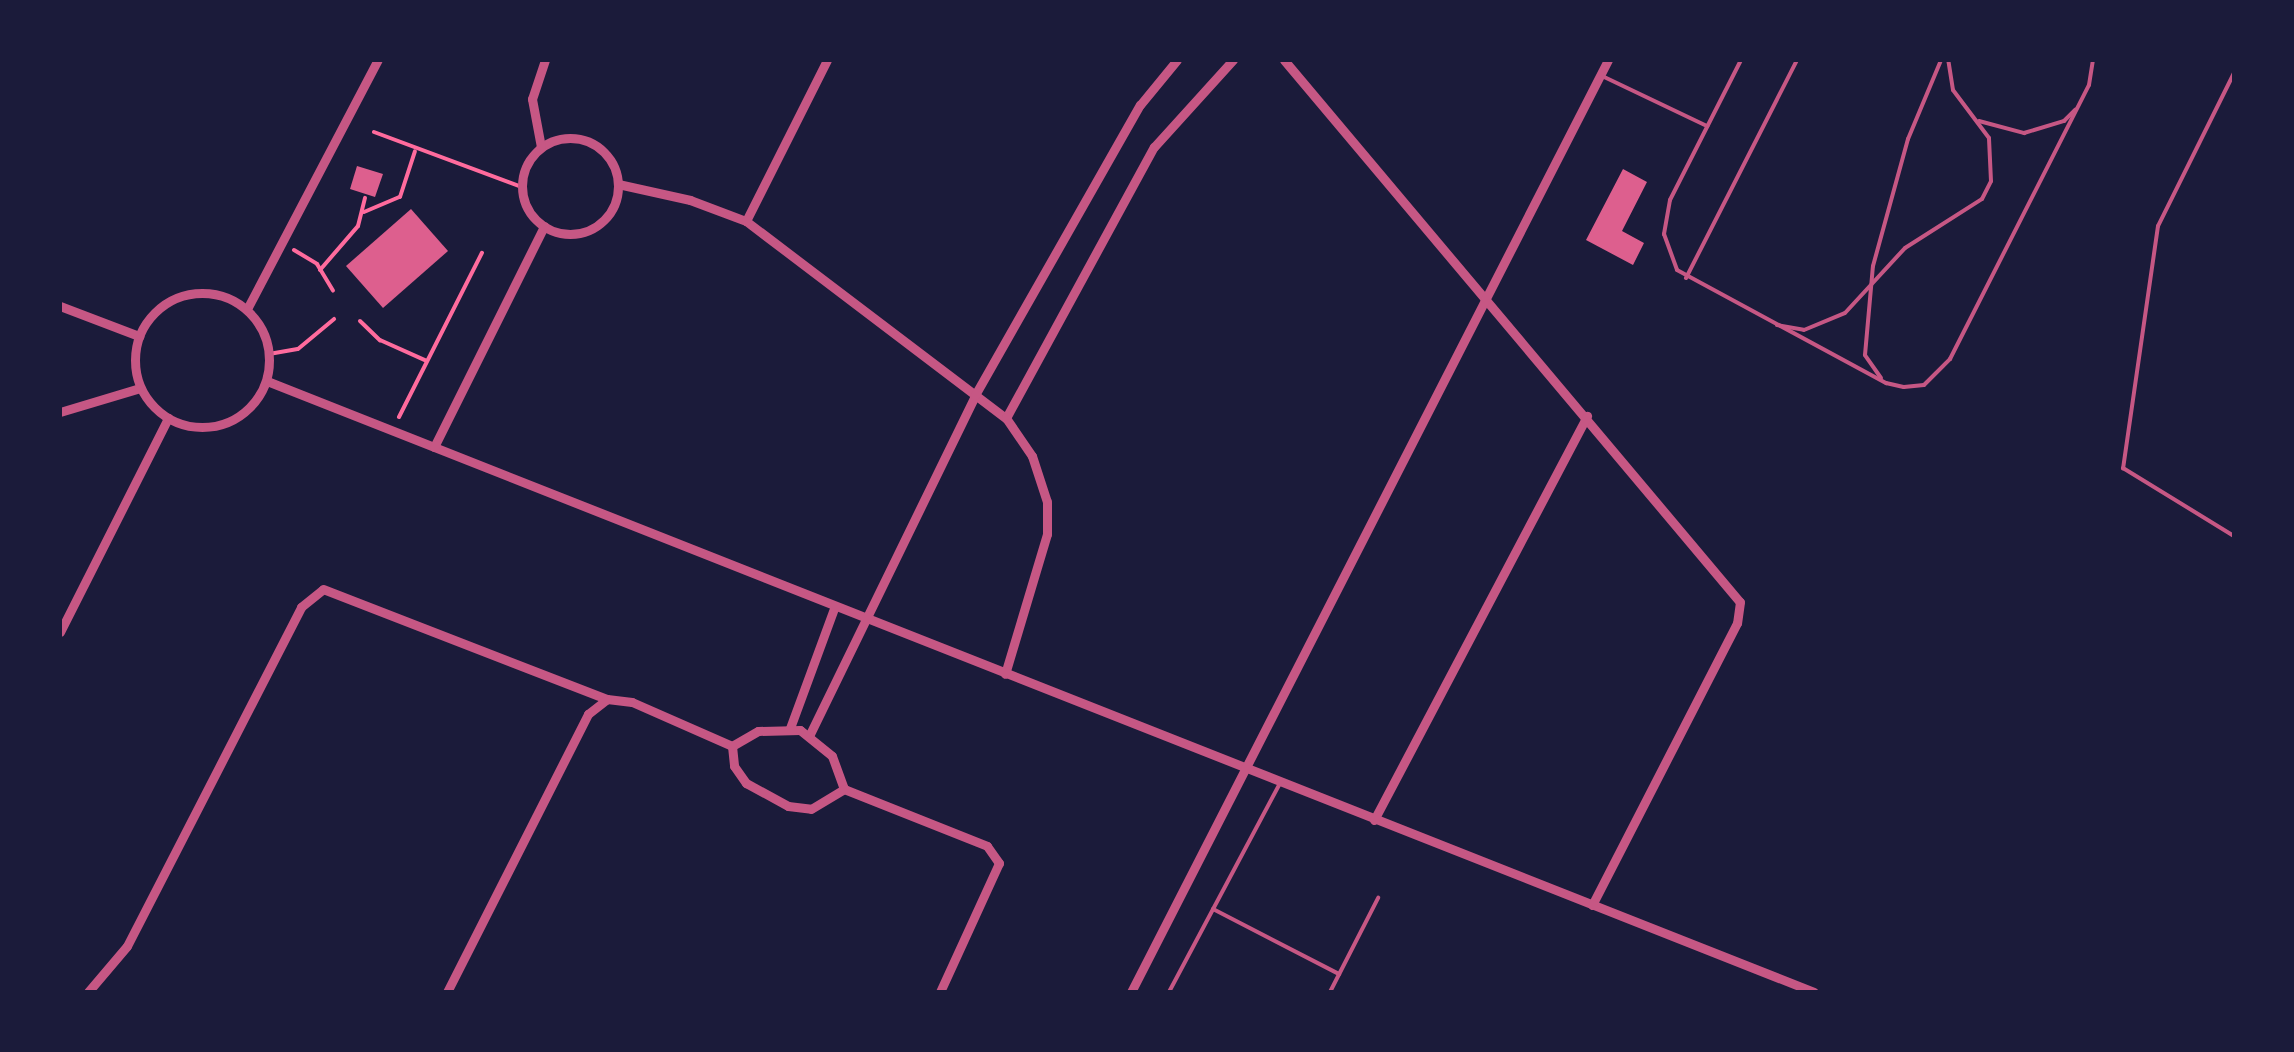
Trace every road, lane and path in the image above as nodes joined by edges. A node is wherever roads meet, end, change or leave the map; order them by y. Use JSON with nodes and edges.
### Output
{"nodes":[{"id":1,"x":378,"y":60,"type":"edge"},
{"id":2,"x":545,"y":60,"type":"edge"},
{"id":3,"x":827,"y":60,"type":"edge"},
{"id":4,"x":1178,"y":60,"type":"edge"},
{"id":5,"x":1232,"y":60,"type":"edge"},
{"id":6,"x":1284,"y":60,"type":"edge"},
{"id":7,"x":1608,"y":60,"type":"edge"},
{"id":8,"x":1741,"y":60,"type":"edge"},
{"id":9,"x":1797,"y":60,"type":"edge"},
{"id":10,"x":1941,"y":60,"type":"edge"},
{"id":11,"x":1948,"y":60,"type":"edge"},
{"id":12,"x":2093,"y":60,"type":"edge"},
{"id":13,"x":2234,"y":74,"type":"edge"},
{"id":14,"x":1600,"y":75,"type":"junction"},
{"id":15,"x":2078,"y":108,"type":"junction"},
{"id":16,"x":1979,"y":121,"type":"junction"},
{"id":17,"x":1708,"y":126,"type":"junction"},
{"id":18,"x":374,"y":132,"type":"dead end"},
{"id":19,"x":541,"y":147,"type":"junction"},
{"id":20,"x":416,"y":150,"type":"junction"},
{"id":21,"x":618,"y":184,"type":"junction"},
{"id":22,"x":522,"y":188,"type":"junction"},
{"id":23,"x":365,"y":198,"type":"dead end"},
{"id":24,"x":364,"y":212,"type":"junction"},
{"id":25,"x":746,"y":221,"type":"junction"},
{"id":26,"x":544,"y":226,"type":"junction"},
{"id":27,"x":281,"y":244,"type":"junction"},
{"id":28,"x":482,"y":253,"type":"dead end"},
{"id":29,"x":320,"y":270,"type":"junction"},
{"id":30,"x":1686,"y":278,"type":"junction"},
{"id":31,"x":1870,"y":284,"type":"junction"},
{"id":32,"x":333,"y":290,"type":"dead end"},
{"id":33,"x":1486,"y":298,"type":"junction"},
{"id":34,"x":60,"y":306,"type":"edge"},
{"id":35,"x":246,"y":309,"type":"junction"},
{"id":36,"x":334,"y":319,"type":"dead end"},
{"id":37,"x":360,"y":321,"type":"dead end"},
{"id":38,"x":1772,"y":325,"type":"junction"},
{"id":39,"x":138,"y":336,"type":"junction"},
{"id":40,"x":269,"y":354,"type":"junction"},
{"id":41,"x":427,"y":361,"type":"junction"},
{"id":42,"x":266,"y":380,"type":"junction"},
{"id":43,"x":1886,"y":383,"type":"junction"},
{"id":44,"x":140,"y":388,"type":"junction"},
{"id":45,"x":974,"y":395,"type":"junction"},
{"id":46,"x":60,"y":412,"type":"edge"},
{"id":47,"x":1587,"y":416,"type":"junction"},
{"id":48,"x":168,"y":418,"type":"junction"},
{"id":49,"x":1006,"y":418,"type":"junction"},
{"id":50,"x":392,"y":430,"type":"junction"},
{"id":51,"x":434,"y":447,"type":"junction"},
{"id":52,"x":2234,"y":536,"type":"edge"},
{"id":53,"x":836,"y":606,"type":"junction"},
{"id":54,"x":863,"y":617,"type":"junction"},
{"id":55,"x":60,"y":632,"type":"edge"},
{"id":56,"x":1005,"y":674,"type":"junction"},
{"id":57,"x":607,"y":699,"type":"junction"},
{"id":58,"x":790,"y":728,"type":"junction"},
{"id":59,"x":810,"y":734,"type":"junction"},
{"id":60,"x":732,"y":746,"type":"junction"},
{"id":61,"x":1244,"y":770,"type":"junction"},
{"id":62,"x":1280,"y":783,"type":"junction"},
{"id":63,"x":844,"y":790,"type":"junction"},
{"id":64,"x":1374,"y":820,"type":"junction"},
{"id":65,"x":1378,"y":898,"type":"dead end"},
{"id":66,"x":1592,"y":905,"type":"junction"},
{"id":67,"x":1213,"y":909,"type":"junction"},
{"id":68,"x":1339,"y":974,"type":"junction"},
{"id":69,"x":88,"y":992,"type":"edge"},
{"id":70,"x":447,"y":992,"type":"edge"},
{"id":71,"x":940,"y":992,"type":"edge"},
{"id":72,"x":1131,"y":992,"type":"edge"},
{"id":73,"x":1169,"y":992,"type":"edge"},
{"id":74,"x":1330,"y":992,"type":"edge"},
{"id":75,"x":1814,"y":992,"type":"edge"}],
"edges":[{"from":1,"to":27,"type":"street"},
{"from":2,"to":19,"type":"street"},
{"from":3,"to":25,"type":"street"},
{"from":4,"to":45,"type":"street"},
{"from":5,"to":49,"type":"street"},
{"from":6,"to":33,"type":"street"},
{"from":7,"to":14,"type":"street"},
{"from":8,"to":17,"type":"lane"},
{"from":9,"to":30,"type":"lane"},
{"from":10,"to":31,"type":"lane"},
{"from":11,"to":16,"type":"lane"},
{"from":12,"to":15,"type":"lane"},
{"from":13,"to":52,"type":"lane"},
{"from":14,"to":17,"type":"lane"},
{"from":14,"to":33,"type":"street"},
{"from":15,"to":16,"type":"lane"},
{"from":15,"to":43,"type":"lane"},
{"from":16,"to":31,"type":"lane"},
{"from":17,"to":30,"type":"lane"},
{"from":18,"to":20,"type":"path"},
{"from":19,"to":21,"type":"street"},
{"from":19,"to":22,"type":"street"},
{"from":20,"to":22,"type":"path"},
{"from":20,"to":24,"type":"path"},
{"from":21,"to":25,"type":"street"},
{"from":21,"to":26,"type":"street"},
{"from":22,"to":26,"type":"street"},
{"from":23,"to":24,"type":"path"},
{"from":24,"to":29,"type":"path"},
{"from":25,"to":45,"type":"street"},
{"from":26,"to":51,"type":"street"},
{"from":27,"to":29,"type":"path"},
{"from":27,"to":35,"type":"street"},
{"from":28,"to":41,"type":"path"},
{"from":29,"to":32,"type":"path"},
{"from":30,"to":38,"type":"lane"},
{"from":31,"to":38,"type":"lane"},
{"from":31,"to":43,"type":"lane"},
{"from":33,"to":47,"type":"street"},
{"from":33,"to":61,"type":"street"},
{"from":34,"to":39,"type":"street"},
{"from":35,"to":39,"type":"street"},
{"from":35,"to":40,"type":"street"},
{"from":36,"to":40,"type":"path"},
{"from":37,"to":41,"type":"path"},
{"from":38,"to":43,"type":"lane"},
{"from":39,"to":44,"type":"street"},
{"from":40,"to":42,"type":"street"},
{"from":41,"to":50,"type":"path"},
{"from":42,"to":48,"type":"street"},
{"from":42,"to":50,"type":"street"},
{"from":44,"to":46,"type":"street"},
{"from":44,"to":48,"type":"street"},
{"from":45,"to":49,"type":"street"},
{"from":45,"to":54,"type":"street"},
{"from":47,"to":64,"type":"street"},
{"from":47,"to":66,"type":"street"},
{"from":48,"to":55,"type":"street"},
{"from":49,"to":56,"type":"street"},
{"from":50,"to":51,"type":"street"},
{"from":51,"to":53,"type":"street"},
{"from":53,"to":54,"type":"street"},
{"from":53,"to":58,"type":"street"},
{"from":54,"to":56,"type":"street"},
{"from":54,"to":59,"type":"street"},
{"from":56,"to":61,"type":"street"},
{"from":57,"to":60,"type":"street"},
{"from":57,"to":69,"type":"street"},
{"from":57,"to":70,"type":"street"},
{"from":58,"to":59,"type":"street"},
{"from":58,"to":60,"type":"street"},
{"from":59,"to":63,"type":"street"},
{"from":60,"to":63,"type":"street"},
{"from":61,"to":62,"type":"street"},
{"from":61,"to":72,"type":"street"},
{"from":62,"to":64,"type":"street"},
{"from":62,"to":67,"type":"lane"},
{"from":63,"to":71,"type":"street"},
{"from":64,"to":66,"type":"street"},
{"from":65,"to":68,"type":"lane"},
{"from":66,"to":75,"type":"street"},
{"from":67,"to":68,"type":"lane"},
{"from":67,"to":73,"type":"lane"},
{"from":68,"to":74,"type":"lane"}]}
